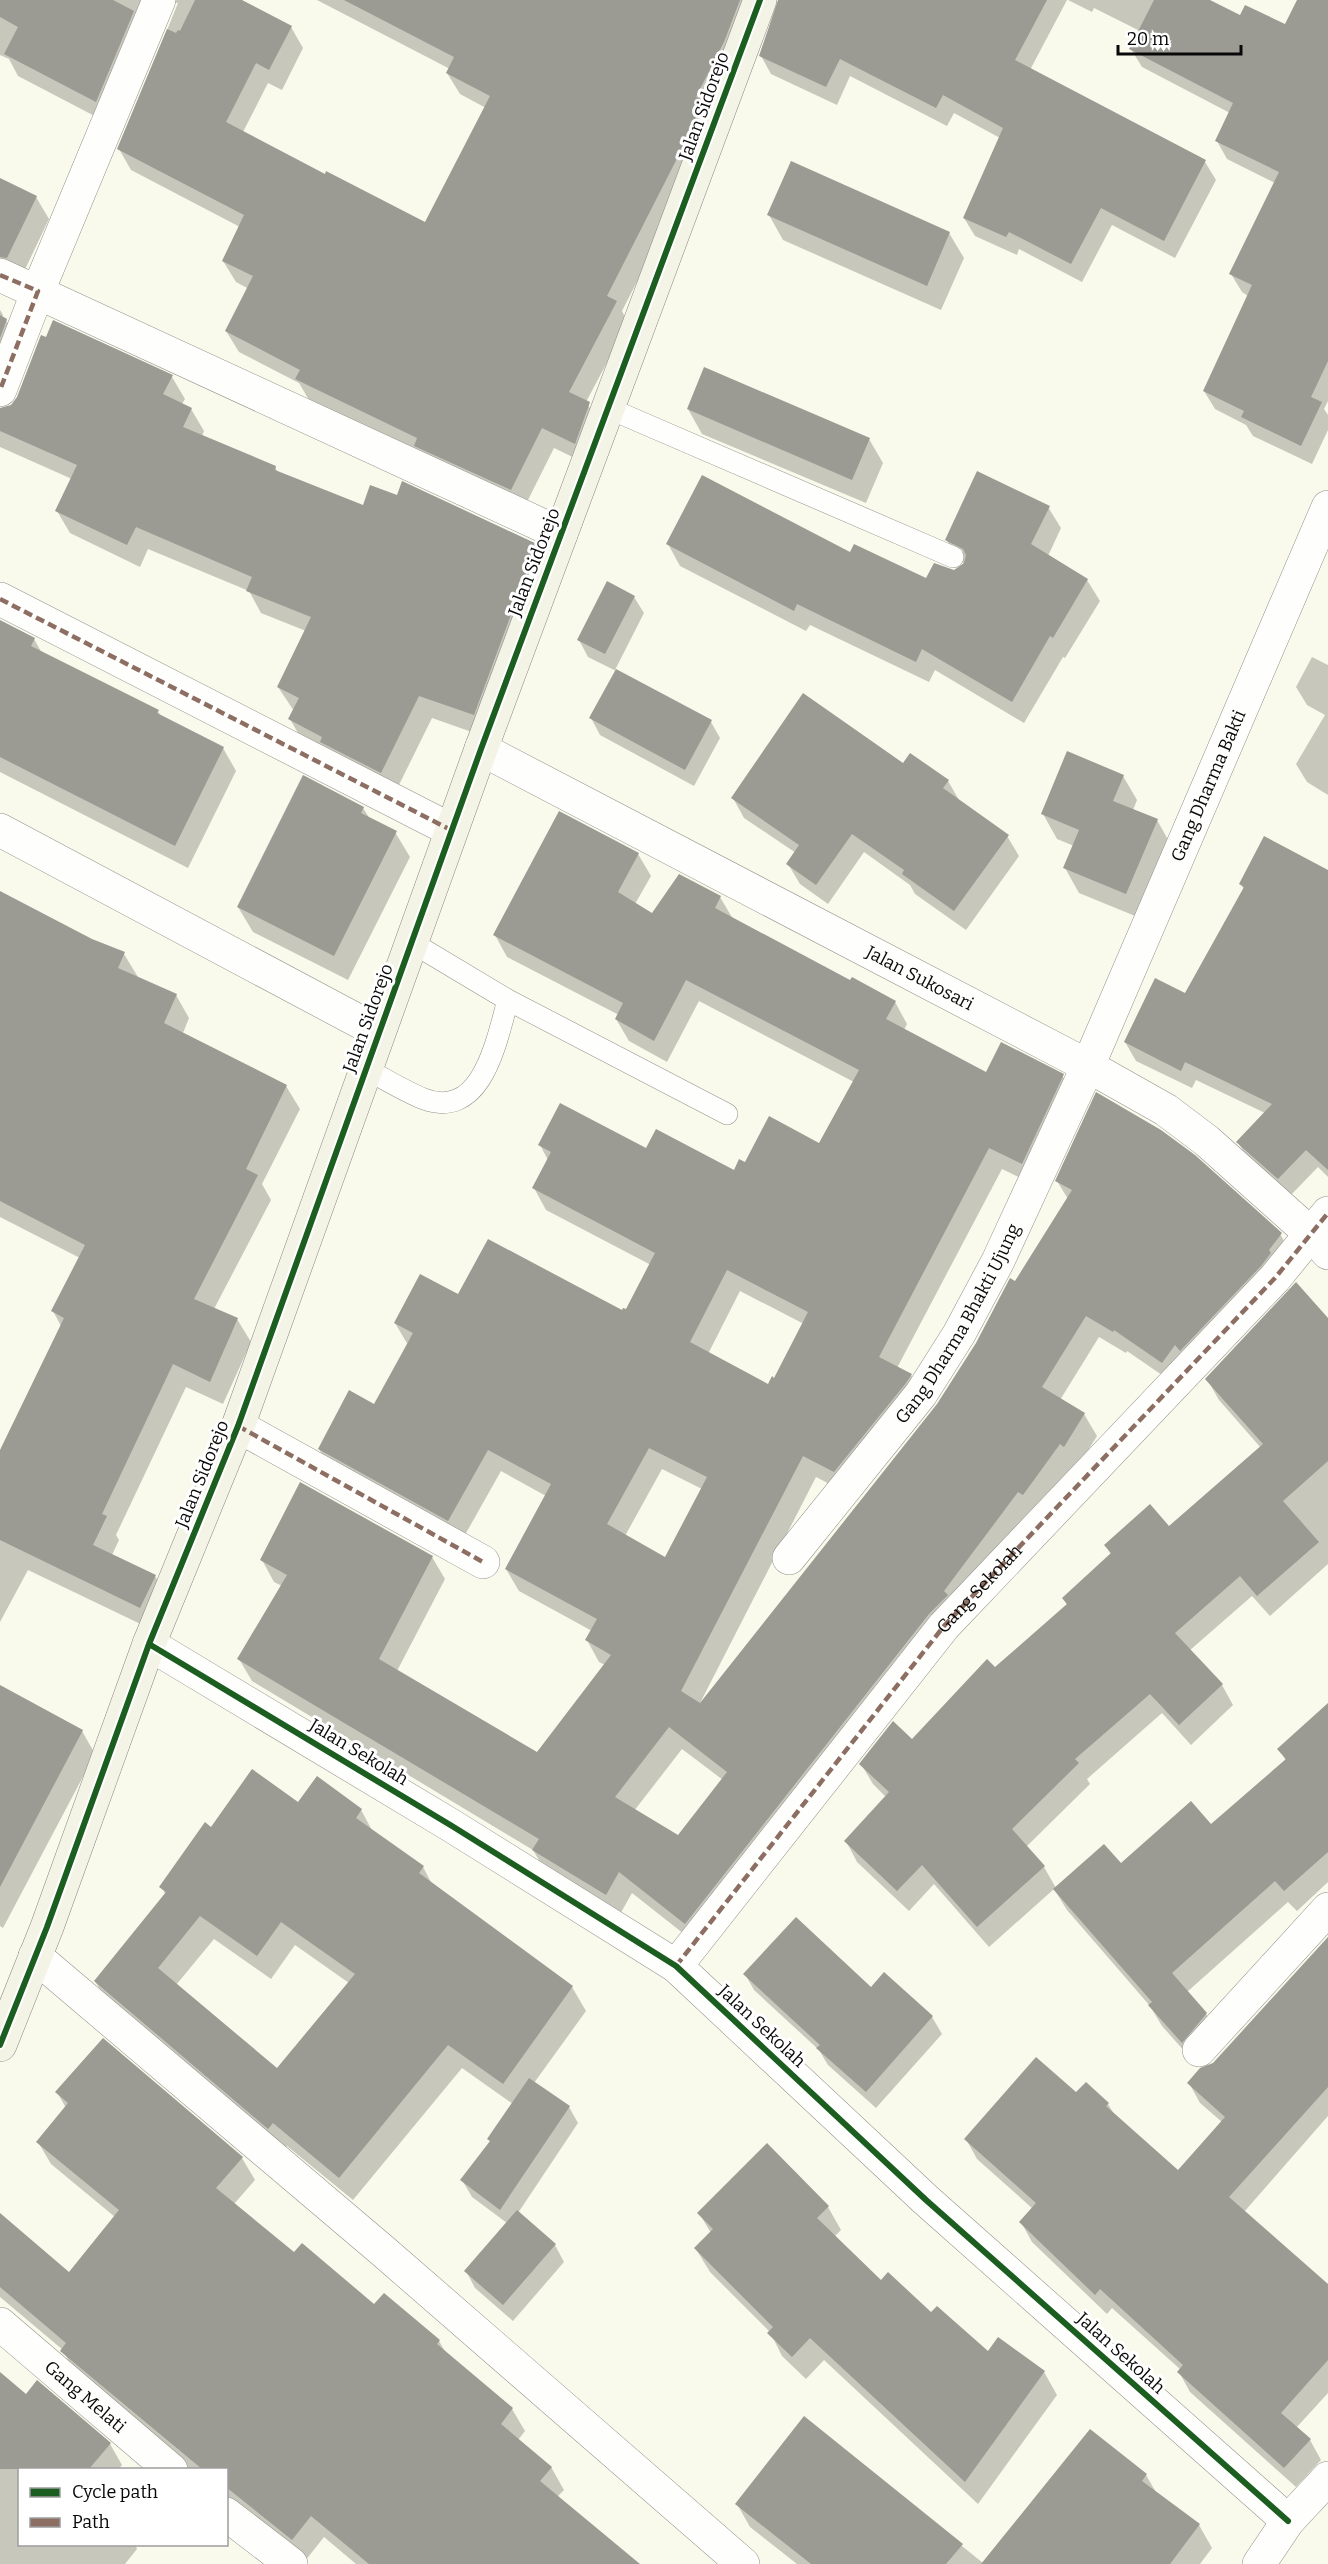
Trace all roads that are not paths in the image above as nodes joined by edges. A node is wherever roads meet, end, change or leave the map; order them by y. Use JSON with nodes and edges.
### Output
{"nodes":[{"id":1,"x":159,"y":0,"type":"edge"},
{"id":2,"x":760,"y":0,"type":"edge"},
{"id":3,"x":0,"y":275,"type":"edge"},
{"id":4,"x":38,"y":291,"type":"junction"},
{"id":5,"x":0,"y":390,"type":"edge"},
{"id":6,"x":609,"y":408,"type":"junction"},
{"id":7,"x":1328,"y":507,"type":"edge"},
{"id":8,"x":561,"y":534,"type":"junction"},
{"id":9,"x":953,"y":557,"type":"dead end"},
{"id":10,"x":0,"y":599,"type":"edge"},
{"id":11,"x":481,"y":749,"type":"junction"},
{"id":12,"x":0,"y":830,"type":"edge"},
{"id":13,"x":451,"y":830,"type":"junction"},
{"id":14,"x":411,"y":942,"type":"junction"},
{"id":15,"x":508,"y":999,"type":"junction"},
{"id":16,"x":379,"y":1032,"type":"junction"},
{"id":17,"x":1088,"y":1066,"type":"junction"},
{"id":18,"x":366,"y":1070,"type":"junction"},
{"id":19,"x":728,"y":1114,"type":"dead end"},
{"id":20,"x":1322,"y":1233,"type":"edge"},
{"id":21,"x":238,"y":1426,"type":"junction"},
{"id":22,"x":789,"y":1558,"type":"dead end"},
{"id":23,"x":483,"y":1562,"type":"dead end"},
{"id":24,"x":149,"y":1644,"type":"junction"},
{"id":25,"x":1328,"y":1909,"type":"edge"},
{"id":26,"x":35,"y":1956,"type":"junction"},
{"id":27,"x":676,"y":1966,"type":"junction"},
{"id":28,"x":0,"y":2045,"type":"edge"},
{"id":29,"x":1199,"y":2050,"type":"dead end"},
{"id":30,"x":0,"y":2324,"type":"edge"},
{"id":31,"x":170,"y":2468,"type":"edge"},
{"id":32,"x":1328,"y":2478,"type":"edge"},
{"id":33,"x":228,"y":2516,"type":"edge"},
{"id":34,"x":1288,"y":2521,"type":"junction"},
{"id":35,"x":291,"y":2564,"type":"edge"},
{"id":36,"x":743,"y":2564,"type":"edge"},
{"id":37,"x":1258,"y":2564,"type":"edge"}],
"edges":[{"from":1,"to":4,"type":"street"},
{"from":2,"to":6,"type":"street","name":"Jalan Sidorejo"},
{"from":3,"to":4,"type":"street"},
{"from":4,"to":5,"type":"street"},
{"from":4,"to":8,"type":"street"},
{"from":6,"to":8,"type":"street","name":"Jalan Sidorejo"},
{"from":6,"to":9,"type":"lane"},
{"from":7,"to":17,"type":"street","name":"Gang Dharma Bakti"},
{"from":8,"to":11,"type":"street","name":"Jalan Sidorejo"},
{"from":10,"to":13,"type":"street"},
{"from":11,"to":13,"type":"street","name":"Jalan Sidorejo"},
{"from":11,"to":17,"type":"street","name":"Jalan Sukosari"},
{"from":12,"to":16,"type":"street"},
{"from":13,"to":14,"type":"street","name":"Jalan Sidorejo"},
{"from":14,"to":15,"type":"lane"},
{"from":14,"to":16,"type":"street","name":"Jalan Sidorejo"},
{"from":15,"to":18,"type":"lane"},
{"from":15,"to":19,"type":"lane"},
{"from":16,"to":18,"type":"street","name":"Jalan Sidorejo"},
{"from":17,"to":20,"type":"street","name":"Jalan Sukosari"},
{"from":17,"to":22,"type":"street","name":"Gang Dharma Bhakti Ujung"},
{"from":18,"to":21,"type":"street","name":"Jalan Sidorejo"},
{"from":20,"to":27,"type":"street","name":"Gang Sekolah"},
{"from":21,"to":23,"type":"street"},
{"from":21,"to":24,"type":"street","name":"Jalan Sidorejo"},
{"from":24,"to":26,"type":"street","name":"Jalan Sidorejo"},
{"from":24,"to":27,"type":"street","name":"Jalan Sekolah"},
{"from":25,"to":29,"type":"street"},
{"from":26,"to":28,"type":"street","name":"Jalan Sidorejo"},
{"from":26,"to":36,"type":"street"},
{"from":27,"to":34,"type":"street","name":"Jalan Sekolah"},
{"from":30,"to":31,"type":"street","name":"Gang Melati"},
{"from":32,"to":34,"type":"street"},
{"from":33,"to":35,"type":"street"},
{"from":34,"to":37,"type":"street"}]}
